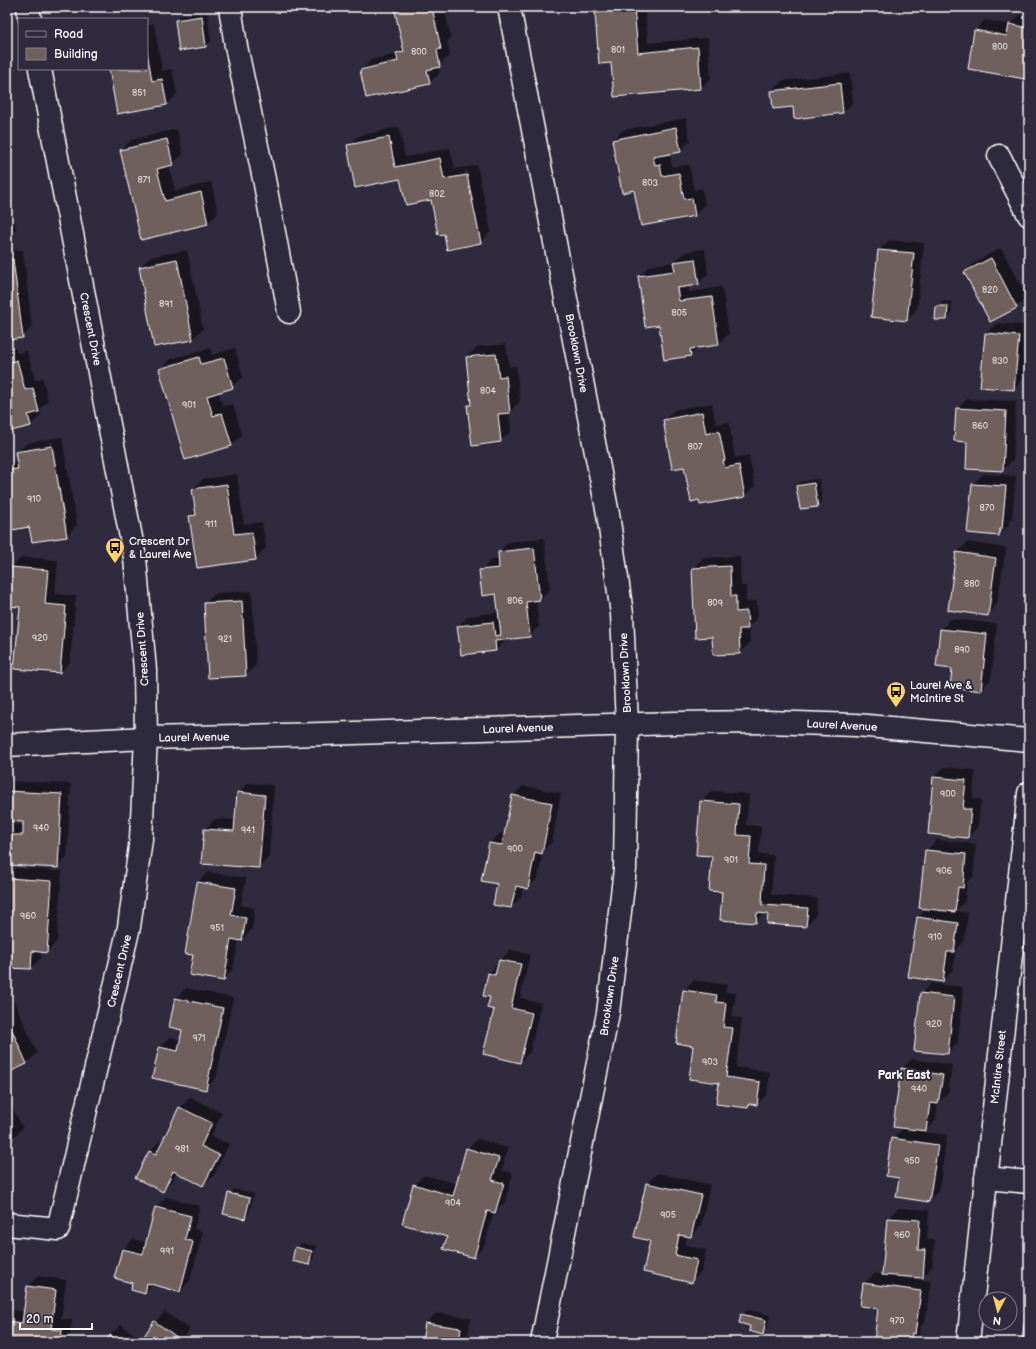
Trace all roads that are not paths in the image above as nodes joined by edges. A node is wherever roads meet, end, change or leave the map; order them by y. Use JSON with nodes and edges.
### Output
{"nodes":[{"id":1,"x":28,"y":7,"type":"edge"},
{"id":2,"x":230,"y":7,"type":"edge"},
{"id":3,"x":509,"y":7,"type":"edge"},
{"id":4,"x":30,"y":18,"type":"edge"},
{"id":5,"x":40,"y":70,"type":"edge"},
{"id":6,"x":999,"y":156,"type":"dead end"},
{"id":7,"x":1029,"y":215,"type":"edge"},
{"id":8,"x":289,"y":312,"type":"dead end"},
{"id":9,"x":627,"y":724,"type":"junction"},
{"id":10,"x":146,"y":738,"type":"junction"},
{"id":11,"x":1029,"y":740,"type":"edge"},
{"id":12,"x":7,"y":745,"type":"edge"},
{"id":13,"x":1029,"y":793,"type":"edge"},
{"id":14,"x":986,"y":1178,"type":"junction"},
{"id":15,"x":1029,"y":1182,"type":"edge"},
{"id":16,"x":7,"y":1224,"type":"edge"},
{"id":17,"x":542,"y":1342,"type":"edge"},
{"id":18,"x":968,"y":1342,"type":"edge"}],
"edges":[{"from":1,"to":4,"type":"street"},
{"from":2,"to":8,"type":"street"},
{"from":3,"to":9,"type":"street","name":"Brooklawn Drive"},
{"from":5,"to":10,"type":"street","name":"Crescent Drive"},
{"from":6,"to":7,"type":"street"},
{"from":9,"to":10,"type":"street","name":"Laurel Avenue"},
{"from":9,"to":11,"type":"street","name":"Laurel Avenue"},
{"from":9,"to":17,"type":"street","name":"Brooklawn Drive"},
{"from":10,"to":12,"type":"street","name":"Laurel Avenue"},
{"from":10,"to":16,"type":"street","name":"Crescent Drive"},
{"from":13,"to":14,"type":"street","name":"McIntire Street"},
{"from":14,"to":15,"type":"street"},
{"from":14,"to":18,"type":"street","name":"McIntire Street"}]}
